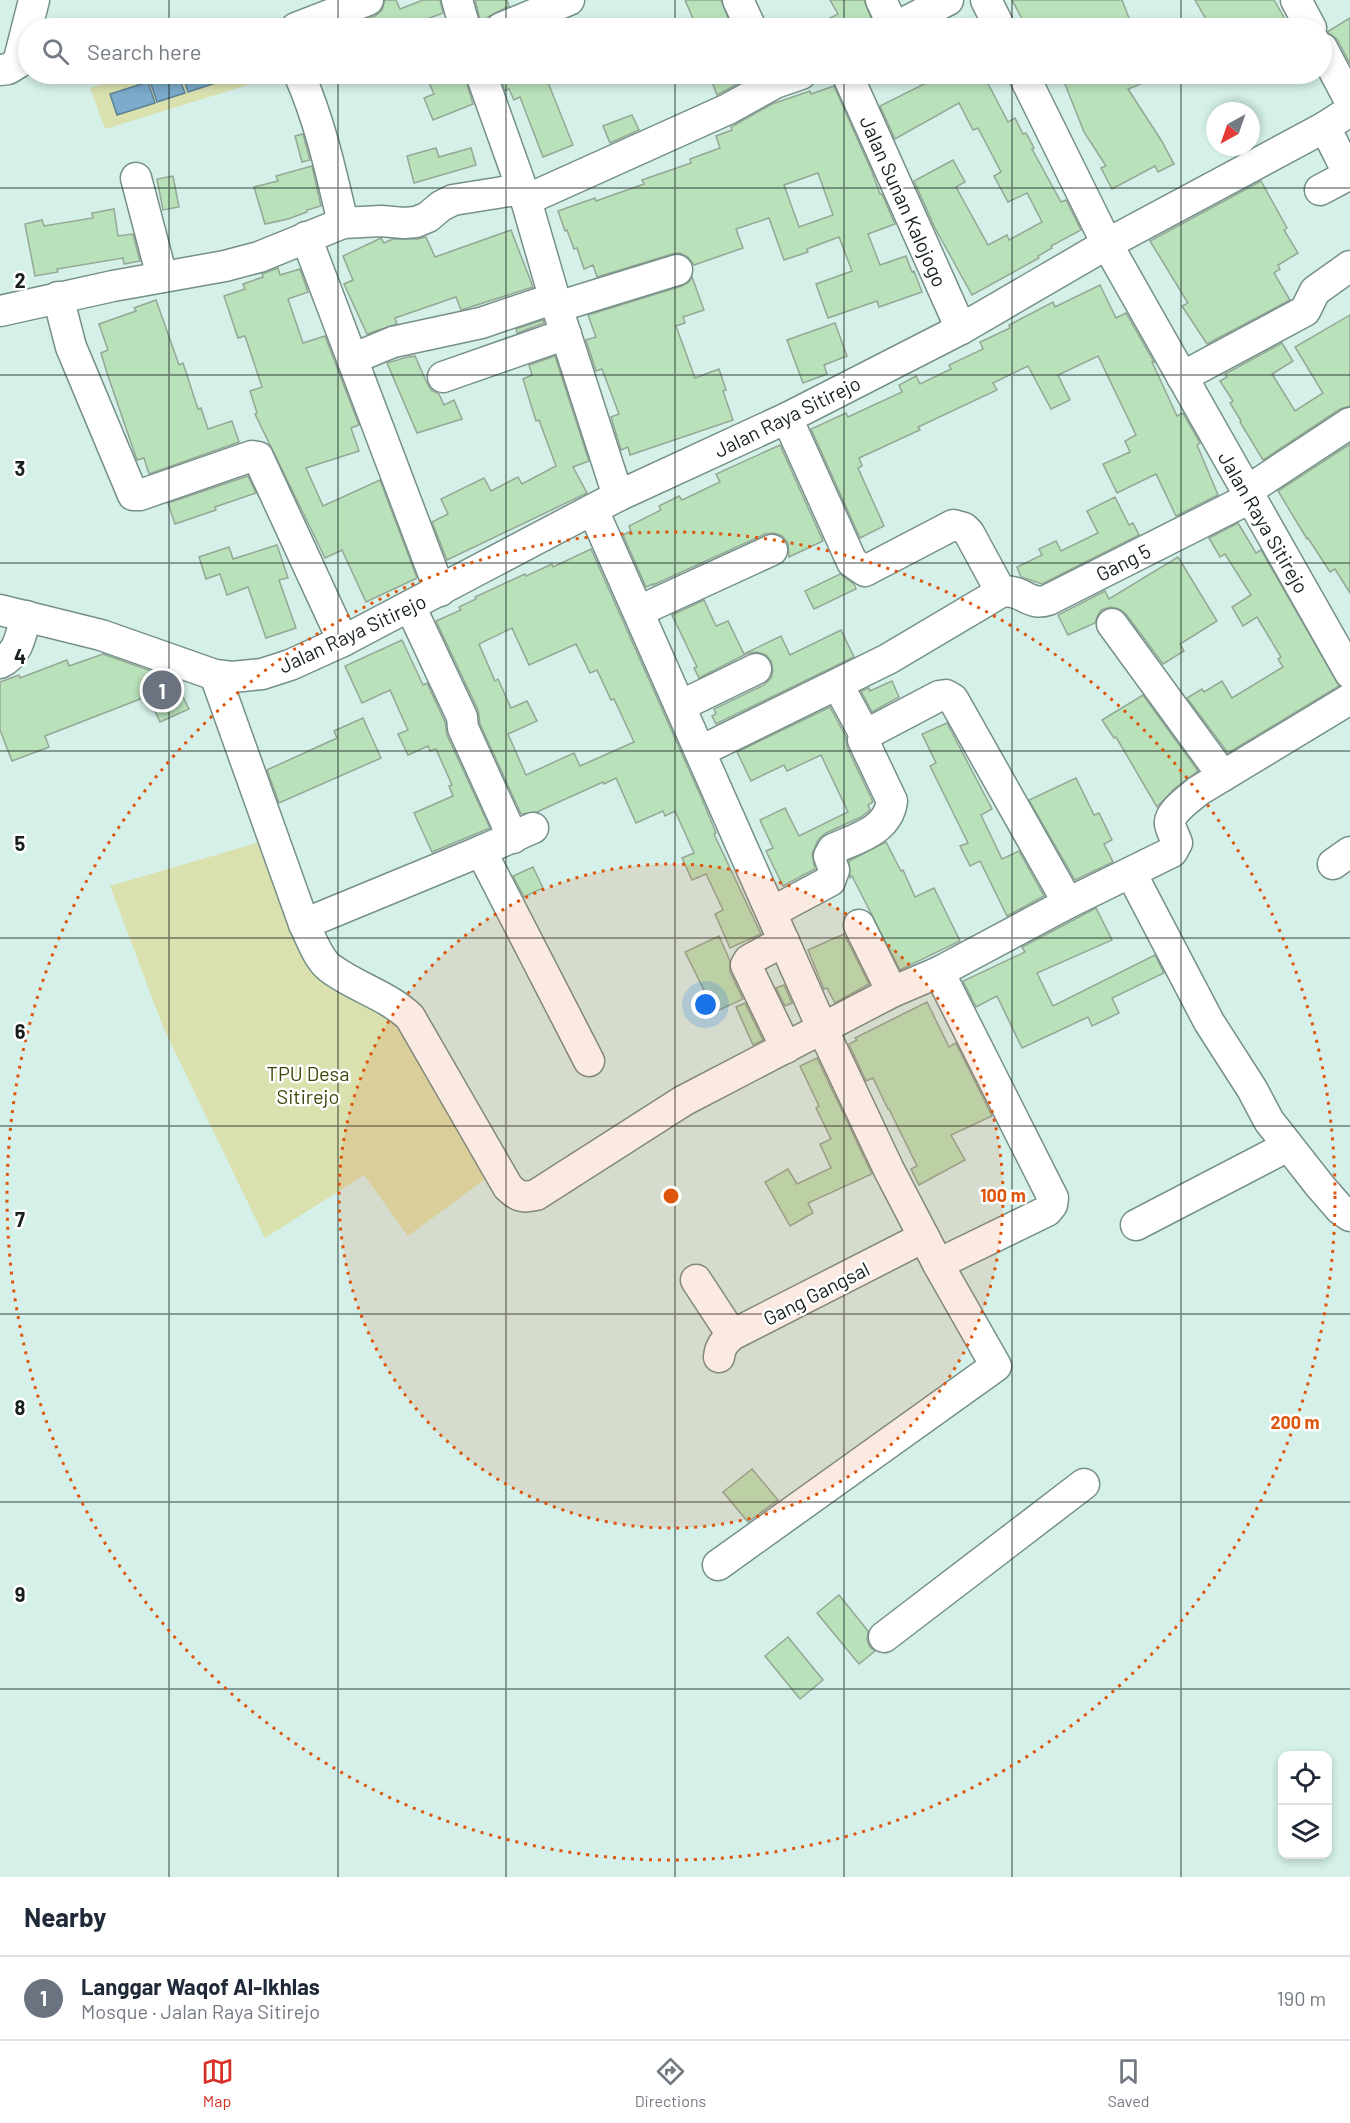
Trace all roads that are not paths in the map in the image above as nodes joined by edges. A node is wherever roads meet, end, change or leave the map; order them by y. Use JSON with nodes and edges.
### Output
{"nodes":[{"id":1,"x":34,"y":0,"type":"edge"},
{"id":2,"x":368,"y":0,"type":"edge"},
{"id":3,"x":738,"y":0,"type":"edge"},
{"id":4,"x":881,"y":0,"type":"edge"},
{"id":5,"x":948,"y":0,"type":"edge"},
{"id":6,"x":986,"y":0,"type":"edge"},
{"id":7,"x":1296,"y":0,"type":"edge"},
{"id":8,"x":555,"y":2,"type":"edge"},
{"id":9,"x":29,"y":18,"type":"edge"},
{"id":10,"x":322,"y":18,"type":"edge"},
{"id":11,"x":522,"y":18,"type":"edge"},
{"id":12,"x":746,"y":18,"type":"edge"},
{"id":13,"x":889,"y":18,"type":"edge"},
{"id":14,"x":913,"y":18,"type":"edge"},
{"id":15,"x":995,"y":18,"type":"edge"},
{"id":16,"x":1306,"y":18,"type":"edge"},
{"id":17,"x":18,"y":63,"type":"edge"},
{"id":18,"x":1332,"y":67,"type":"edge"},
{"id":19,"x":0,"y":70,"type":"edge"},
{"id":20,"x":308,"y":84,"type":"edge"},
{"id":21,"x":485,"y":84,"type":"edge"},
{"id":22,"x":771,"y":84,"type":"edge"},
{"id":23,"x":851,"y":84,"type":"edge"},
{"id":24,"x":1028,"y":84,"type":"edge"},
{"id":25,"x":1350,"y":101,"type":"edge"},
{"id":26,"x":1338,"y":119,"type":"edge"},
{"id":27,"x":1349,"y":175,"type":"edge"},
{"id":28,"x":136,"y":178,"type":"dead end"},
{"id":29,"x":1320,"y":190,"type":"dead end"},
{"id":30,"x":524,"y":195,"type":"junction"},
{"id":31,"x":343,"y":223,"type":"junction"},
{"id":32,"x":306,"y":237,"type":"junction"},
{"id":33,"x":1107,"y":244,"type":"junction"},
{"id":34,"x":1350,"y":266,"type":"edge"},
{"id":35,"x":677,"y":270,"type":"dead end"},
{"id":36,"x":162,"y":276,"type":"junction"},
{"id":37,"x":58,"y":297,"type":"junction"},
{"id":38,"x":0,"y":311,"type":"edge"},
{"id":39,"x":559,"y":313,"type":"junction"},
{"id":40,"x":961,"y":329,"type":"junction"},
{"id":41,"x":352,"y":359,"type":"junction"},
{"id":42,"x":1182,"y":376,"type":"junction"},
{"id":43,"x":443,"y":377,"type":"dead end"},
{"id":44,"x":787,"y":418,"type":"junction"},
{"id":45,"x":1350,"y":423,"type":"edge"},
{"id":46,"x":1248,"y":494,"type":"junction"},
{"id":47,"x":618,"y":496,"type":"junction"},
{"id":48,"x":592,"y":510,"type":"junction"},
{"id":49,"x":772,"y":550,"type":"dead end"},
{"id":50,"x":440,"y":591,"type":"junction"},
{"id":51,"x":998,"y":594,"type":"junction"},
{"id":52,"x":410,"y":606,"type":"junction"},
{"id":53,"x":639,"y":611,"type":"junction"},
{"id":54,"x":13,"y":613,"type":"edge"},
{"id":55,"x":1112,"y":624,"type":"dead end"},
{"id":56,"x":343,"y":641,"type":"junction"},
{"id":57,"x":0,"y":663,"type":"edge"},
{"id":58,"x":756,"y":669,"type":"dead end"},
{"id":59,"x":1350,"y":673,"type":"edge"},
{"id":60,"x":215,"y":675,"type":"junction"},
{"id":61,"x":838,"y":685,"type":"junction"},
{"id":62,"x":1350,"y":699,"type":"edge"},
{"id":63,"x":680,"y":706,"type":"junction"},
{"id":64,"x":865,"y":735,"type":"junction"},
{"id":65,"x":701,"y":751,"type":"junction"},
{"id":66,"x":1223,"y":776,"type":"junction"},
{"id":67,"x":481,"y":852,"type":"junction"},
{"id":68,"x":1131,"y":873,"type":"junction"},
{"id":69,"x":1068,"y":903,"type":"junction"},
{"id":70,"x":772,"y":912,"type":"junction"},
{"id":71,"x":304,"y":924,"type":"junction"},
{"id":72,"x":859,"y":926,"type":"dead end"},
{"id":73,"x":784,"y":941,"type":"junction"},
{"id":74,"x":939,"y":972,"type":"junction"},
{"id":75,"x":892,"y":992,"type":"junction"},
{"id":76,"x":823,"y":1030,"type":"junction"},
{"id":77,"x":786,"y":1047,"type":"junction"},
{"id":78,"x":589,"y":1061,"type":"dead end"},
{"id":79,"x":1288,"y":1146,"type":"junction"},
{"id":80,"x":1350,"y":1216,"type":"edge"},
{"id":81,"x":1136,"y":1225,"type":"dead end"},
{"id":82,"x":924,"y":1237,"type":"junction"},
{"id":83,"x":938,"y":1264,"type":"junction"},
{"id":84,"x":696,"y":1280,"type":"dead end"},
{"id":85,"x":1084,"y":1484,"type":"dead end"},
{"id":86,"x":718,"y":1565,"type":"dead end"},
{"id":87,"x":884,"y":1637,"type":"dead end"}],
"edges":[{"from":1,"to":9,"type":"street"},
{"from":2,"to":10,"type":"street"},
{"from":3,"to":12,"type":"street"},
{"from":4,"to":13,"type":"street"},
{"from":5,"to":14,"type":"street"},
{"from":6,"to":15,"type":"street"},
{"from":7,"to":16,"type":"street"},
{"from":8,"to":11,"type":"street"},
{"from":17,"to":19,"type":"street"},
{"from":18,"to":25,"type":"street"},
{"from":20,"to":31,"type":"street"},
{"from":21,"to":30,"type":"street"},
{"from":22,"to":30,"type":"street"},
{"from":23,"to":40,"type":"street","name":"Jalan Sunan Kalojogo"},
{"from":24,"to":33,"type":"street"},
{"from":26,"to":27,"type":"street"},
{"from":26,"to":33,"type":"street"},
{"from":27,"to":29,"type":"street"},
{"from":28,"to":36,"type":"street"},
{"from":30,"to":31,"type":"street"},
{"from":30,"to":39,"type":"street"},
{"from":31,"to":32,"type":"street"},
{"from":32,"to":36,"type":"street"},
{"from":32,"to":41,"type":"street"},
{"from":33,"to":40,"type":"street","name":"Jalan Raya Sitirejo"},
{"from":33,"to":42,"type":"street","name":"Jalan Raya Sitirejo"},
{"from":34,"to":42,"type":"street"},
{"from":35,"to":39,"type":"street"},
{"from":36,"to":37,"type":"street"},
{"from":37,"to":38,"type":"street"},
{"from":37,"to":56,"type":"street"},
{"from":39,"to":41,"type":"street"},
{"from":39,"to":43,"type":"street"},
{"from":39,"to":47,"type":"street"},
{"from":40,"to":44,"type":"street","name":"Jalan Raya Sitirejo"},
{"from":41,"to":50,"type":"street"},
{"from":42,"to":46,"type":"street","name":"Jalan Raya Sitirejo"},
{"from":44,"to":47,"type":"street","name":"Jalan Raya Sitirejo"},
{"from":44,"to":51,"type":"street"},
{"from":45,"to":46,"type":"street","name":"Gang 5"},
{"from":46,"to":51,"type":"street","name":"Gang 5"},
{"from":46,"to":59,"type":"street","name":"Jalan Raya Sitirejo"},
{"from":47,"to":48,"type":"street","name":"Jalan Raya Sitirejo"},
{"from":48,"to":50,"type":"street","name":"Jalan Raya Sitirejo"},
{"from":48,"to":53,"type":"street"},
{"from":49,"to":53,"type":"street"},
{"from":50,"to":52,"type":"street","name":"Jalan Raya Sitirejo"},
{"from":51,"to":61,"type":"street"},
{"from":52,"to":56,"type":"street","name":"Jalan Raya Sitirejo"},
{"from":52,"to":67,"type":"street"},
{"from":53,"to":63,"type":"street"},
{"from":54,"to":57,"type":"street"},
{"from":54,"to":60,"type":"street","name":"Jalan Raya Sitirejo"},
{"from":55,"to":66,"type":"street"},
{"from":56,"to":60,"type":"street","name":"Jalan Raya Sitirejo"},
{"from":58,"to":63,"type":"street"},
{"from":60,"to":71,"type":"street"},
{"from":61,"to":64,"type":"street"},
{"from":61,"to":65,"type":"street"},
{"from":62,"to":66,"type":"street"},
{"from":63,"to":65,"type":"street"},
{"from":64,"to":69,"type":"street"},
{"from":64,"to":70,"type":"street"},
{"from":65,"to":70,"type":"street"},
{"from":66,"to":68,"type":"street"},
{"from":67,"to":71,"type":"street"},
{"from":67,"to":78,"type":"street"},
{"from":68,"to":69,"type":"street"},
{"from":68,"to":79,"type":"street"},
{"from":69,"to":74,"type":"street"},
{"from":70,"to":73,"type":"street"},
{"from":71,"to":77,"type":"street"},
{"from":72,"to":75,"type":"street"},
{"from":73,"to":76,"type":"street"},
{"from":73,"to":77,"type":"street"},
{"from":74,"to":75,"type":"street"},
{"from":74,"to":83,"type":"street"},
{"from":75,"to":76,"type":"street"},
{"from":76,"to":77,"type":"street"},
{"from":76,"to":82,"type":"street"},
{"from":79,"to":80,"type":"street"},
{"from":79,"to":81,"type":"street"},
{"from":82,"to":83,"type":"street"},
{"from":82,"to":84,"type":"street","name":"Gang Gangsal"},
{"from":83,"to":86,"type":"street"},
{"from":85,"to":87,"type":"street"}]}
